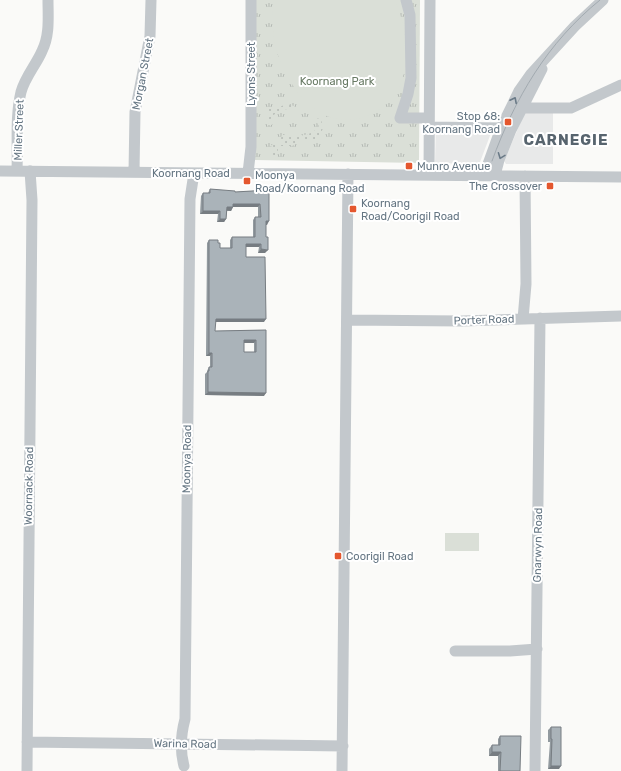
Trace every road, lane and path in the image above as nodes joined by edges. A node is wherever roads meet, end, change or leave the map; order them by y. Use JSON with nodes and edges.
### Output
{"nodes":[{"id":1,"x":48,"y":0,"type":"edge"},
{"id":2,"x":151,"y":0,"type":"edge"},
{"id":3,"x":251,"y":0,"type":"edge"},
{"id":4,"x":406,"y":0,"type":"edge"},
{"id":5,"x":430,"y":0,"type":"edge"},
{"id":6,"x":604,"y":0,"type":"edge"},
{"id":7,"x":556,"y":47,"type":"junction"},
{"id":8,"x":621,"y":85,"type":"edge"},
{"id":9,"x":522,"y":108,"type":"junction"},
{"id":10,"x":429,"y":122,"type":"junction"},
{"id":11,"x":501,"y":128,"type":"junction"},
{"id":12,"x":0,"y":171,"type":"edge"},
{"id":13,"x":17,"y":171,"type":"junction"},
{"id":14,"x":32,"y":171,"type":"junction"},
{"id":15,"x":134,"y":172,"type":"junction"},
{"id":16,"x":190,"y":173,"type":"junction"},
{"id":17,"x":252,"y":173,"type":"junction"},
{"id":18,"x":348,"y":174,"type":"junction"},
{"id":19,"x":429,"y":174,"type":"junction"},
{"id":20,"x":489,"y":175,"type":"junction"},
{"id":21,"x":525,"y":176,"type":"junction"},
{"id":22,"x":621,"y":177,"type":"edge"},
{"id":23,"x":621,"y":316,"type":"edge"},
{"id":24,"x":531,"y":318,"type":"junction"},
{"id":25,"x":347,"y":320,"type":"junction"},
{"id":26,"x":537,"y":649,"type":"junction"},
{"id":27,"x":454,"y":651,"type":"dead end"},
{"id":28,"x":27,"y":742,"type":"junction"},
{"id":29,"x":184,"y":744,"type":"junction"},
{"id":30,"x":343,"y":746,"type":"junction"},
{"id":31,"x":184,"y":768,"type":"edge"},
{"id":32,"x":27,"y":771,"type":"edge"},
{"id":33,"x":342,"y":771,"type":"edge"},
{"id":34,"x":536,"y":771,"type":"edge"}],
"edges":[{"from":1,"to":13,"type":"street","name":"Miller Street"},
{"from":2,"to":15,"type":"street","name":"Morgan Street"},
{"from":3,"to":17,"type":"street","name":"Lyons Street"},
{"from":4,"to":10,"type":"street"},
{"from":5,"to":10,"type":"street"},
{"from":6,"to":7,"type":"street"},
{"from":7,"to":9,"type":"street"},
{"from":11,"to":7,"type":"street","one_way":true},
{"from":8,"to":9,"type":"street"},
{"from":9,"to":20,"type":"street","one_way":true},
{"from":10,"to":11,"type":"street"},
{"from":10,"to":19,"type":"street"},
{"from":11,"to":20,"type":"street"},
{"from":12,"to":13,"type":"street","name":"Koornang Road"},
{"from":13,"to":14,"type":"street","name":"Koornang Road"},
{"from":14,"to":15,"type":"street","name":"Koornang Road"},
{"from":14,"to":28,"type":"street","name":"Woornack Road"},
{"from":15,"to":16,"type":"street","name":"Koornang Road"},
{"from":16,"to":17,"type":"street","name":"Koornang Road"},
{"from":16,"to":29,"type":"street","name":"Moonya Road"},
{"from":17,"to":18,"type":"street","name":"Koornang Road"},
{"from":18,"to":19,"type":"street","name":"Koornang Road"},
{"from":18,"to":25,"type":"street"},
{"from":19,"to":20,"type":"street","name":"Koornang Road"},
{"from":20,"to":21,"type":"street","name":"Koornang Road"},
{"from":21,"to":22,"type":"street","name":"Koornang Road"},
{"from":21,"to":24,"type":"street"},
{"from":23,"to":24,"type":"street","name":"Porter Road"},
{"from":24,"to":25,"type":"street","name":"Porter Road"},
{"from":24,"to":26,"type":"street","name":"Gnarwyn Road"},
{"from":25,"to":30,"type":"street"},
{"from":26,"to":27,"type":"street"},
{"from":26,"to":34,"type":"street","name":"Gnarwyn Road"},
{"from":28,"to":29,"type":"street","name":"Warina Road"},
{"from":28,"to":32,"type":"street","name":"Woornack Road"},
{"from":29,"to":30,"type":"street","name":"Warina Road"},
{"from":29,"to":31,"type":"street","name":"Moonya Road"},
{"from":30,"to":33,"type":"street"}]}
